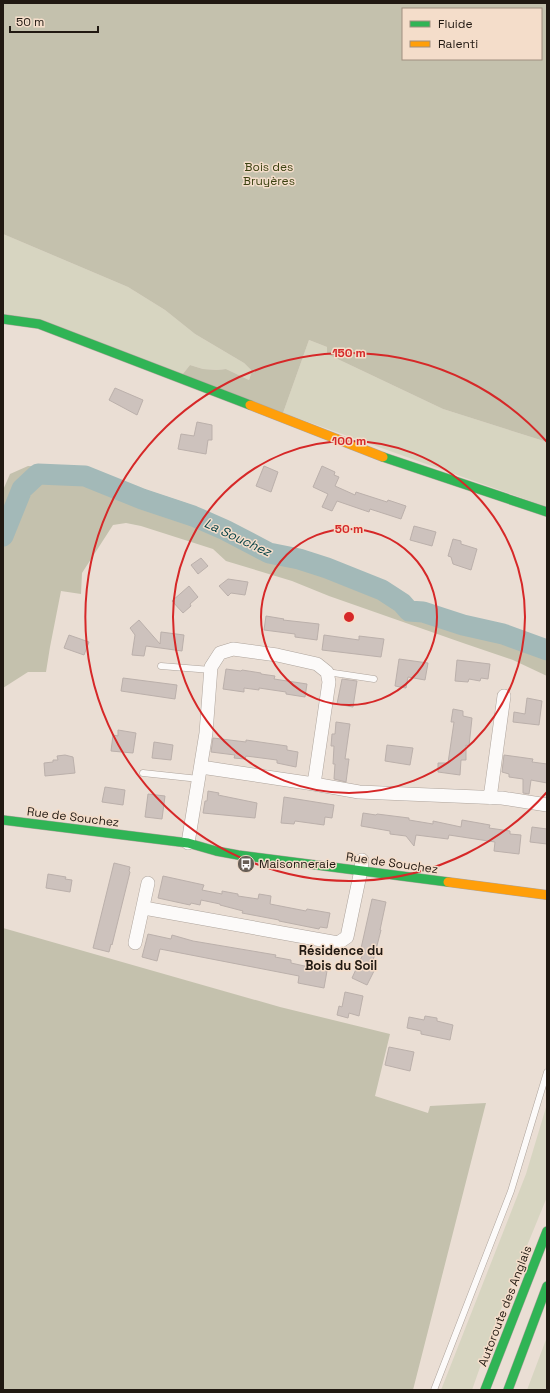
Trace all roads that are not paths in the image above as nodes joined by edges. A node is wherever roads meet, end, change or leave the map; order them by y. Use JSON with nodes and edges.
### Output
{"nodes":[{"id":1,"x":3,"y":319,"type":"edge"},
{"id":2,"x":547,"y":512,"type":"edge"},
{"id":3,"x":161,"y":666,"type":"dead end"},
{"id":4,"x":211,"y":670,"type":"junction"},
{"id":5,"x":327,"y":672,"type":"junction"},
{"id":6,"x":374,"y":679,"type":"dead end"},
{"id":7,"x":504,"y":696,"type":"dead end"},
{"id":8,"x":143,"y":773,"type":"dead end"},
{"id":9,"x":200,"y":773,"type":"junction"},
{"id":10,"x":314,"y":784,"type":"junction"},
{"id":11,"x":490,"y":798,"type":"junction"},
{"id":12,"x":547,"y":805,"type":"edge"},
{"id":13,"x":3,"y":820,"type":"edge"},
{"id":14,"x":188,"y":843,"type":"junction"},
{"id":15,"x":224,"y":843,"type":"dead end"},
{"id":16,"x":362,"y":863,"type":"junction"},
{"id":17,"x":510,"y":881,"type":"dead end"},
{"id":18,"x":148,"y":882,"type":"dead end"},
{"id":19,"x":544,"y":887,"type":"edge"},
{"id":20,"x":547,"y":895,"type":"edge"},
{"id":21,"x":144,"y":908,"type":"junction"},
{"id":22,"x":135,"y":943,"type":"dead end"},
{"id":23,"x":547,"y":1072,"type":"edge"},
{"id":24,"x":547,"y":1230,"type":"edge"},
{"id":25,"x":547,"y":1286,"type":"edge"},
{"id":26,"x":434,"y":1390,"type":"edge"},
{"id":27,"x":485,"y":1390,"type":"edge"},
{"id":28,"x":508,"y":1390,"type":"edge"}],
"edges":[{"from":1,"to":2,"type":"main road"},
{"from":3,"to":4,"type":"lane"},
{"from":4,"to":5,"type":"street"},
{"from":4,"to":9,"type":"street"},
{"from":5,"to":6,"type":"lane"},
{"from":5,"to":10,"type":"street"},
{"from":7,"to":11,"type":"street"},
{"from":8,"to":9,"type":"lane"},
{"from":9,"to":10,"type":"street"},
{"from":9,"to":14,"type":"street"},
{"from":10,"to":11,"type":"street"},
{"from":11,"to":12,"type":"street"},
{"from":13,"to":14,"type":"main road","name":"Rue de Souchez"},
{"from":14,"to":15,"type":"main road","name":"Rue de Souchez"},
{"from":14,"to":16,"type":"main road","name":"Rue de Souchez"},
{"from":16,"to":20,"type":"main road","name":"Rue de Souchez"},
{"from":16,"to":21,"type":"street"},
{"from":17,"to":19,"type":"main road"},
{"from":18,"to":21,"type":"street"},
{"from":21,"to":22,"type":"street"},
{"from":23,"to":26,"type":"lane"},
{"from":24,"to":27,"type":"main road","name":"Autoroute des Anglais"},
{"from":25,"to":28,"type":"main road"}]}
